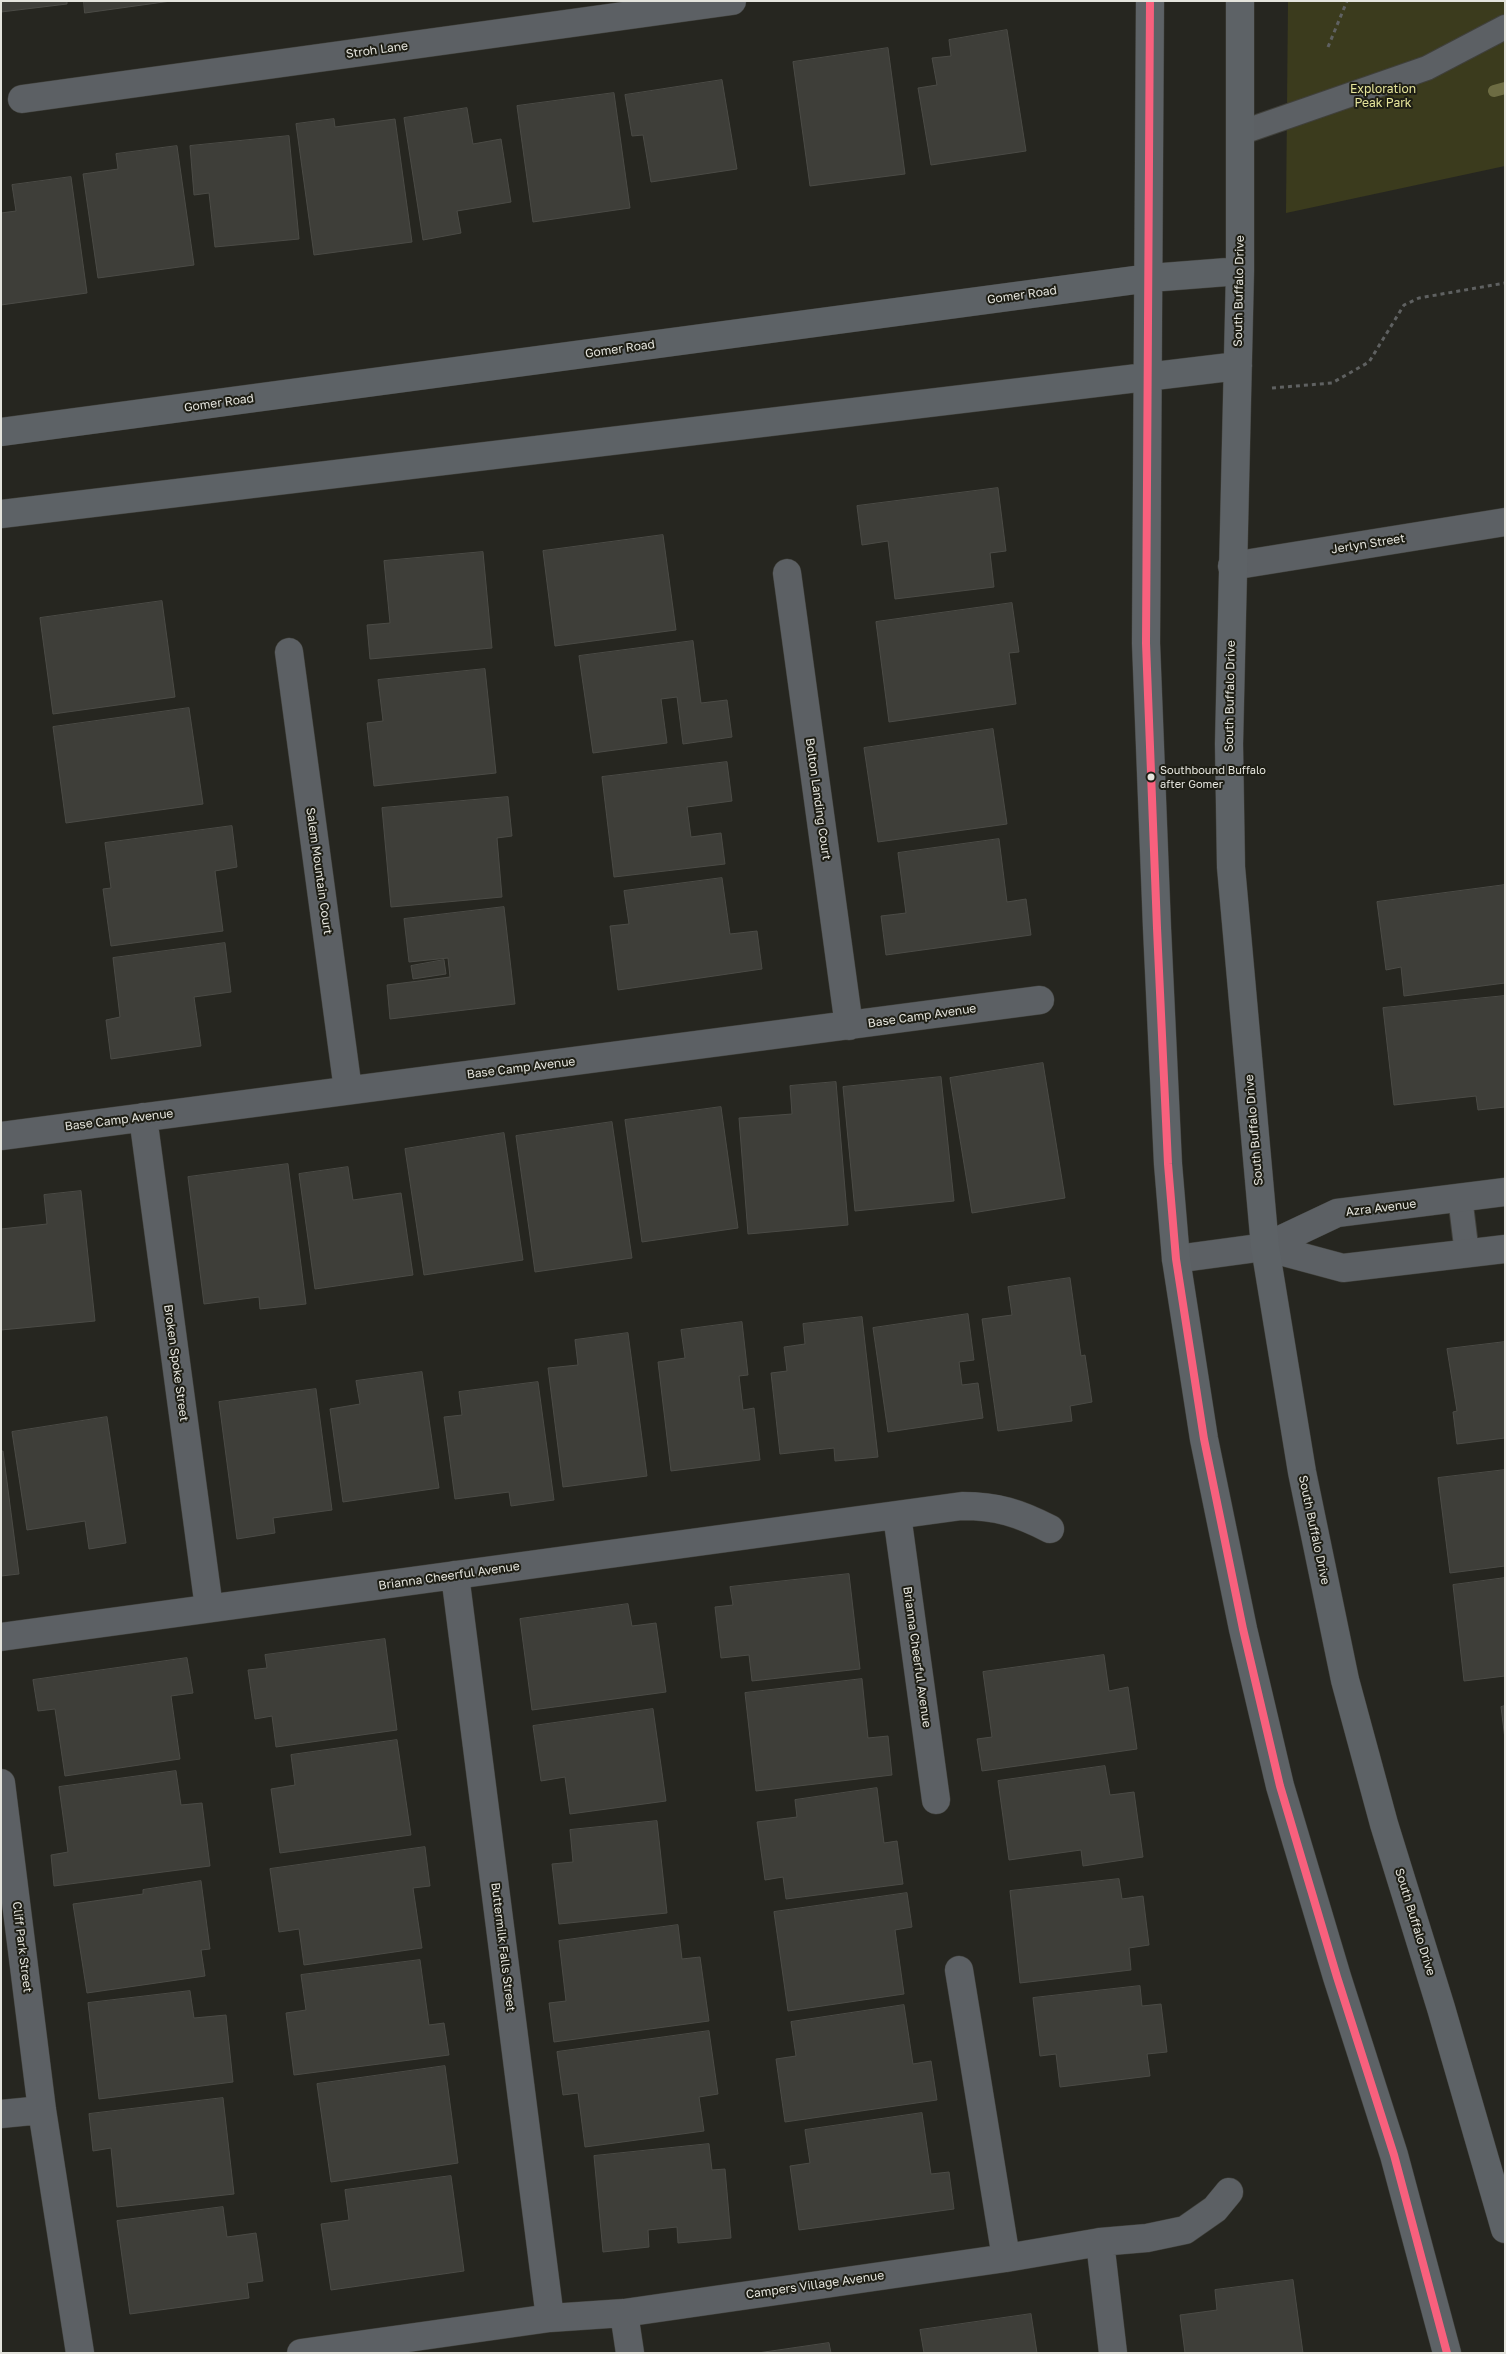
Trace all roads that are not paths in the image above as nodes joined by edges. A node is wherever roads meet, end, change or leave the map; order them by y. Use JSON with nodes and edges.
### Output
{"nodes":[{"id":1,"x":732,"y":1,"type":"edge"},
{"id":2,"x":1150,"y":1,"type":"edge"},
{"id":3,"x":1240,"y":1,"type":"edge"},
{"id":4,"x":1505,"y":27,"type":"edge"},
{"id":5,"x":22,"y":98,"type":"dead end"},
{"id":6,"x":1240,"y":133,"type":"junction"},
{"id":7,"x":1240,"y":271,"type":"junction"},
{"id":8,"x":1150,"y":278,"type":"junction"},
{"id":9,"x":1148,"y":377,"type":"junction"},
{"id":10,"x":1237,"y":378,"type":"junction"},
{"id":11,"x":1,"y":432,"type":"edge"},
{"id":12,"x":1,"y":514,"type":"edge"},
{"id":13,"x":1505,"y":522,"type":"edge"},
{"id":14,"x":1232,"y":566,"type":"junction"},
{"id":15,"x":787,"y":573,"type":"dead end"},
{"id":16,"x":289,"y":652,"type":"dead end"},
{"id":17,"x":1040,"y":1000,"type":"dead end"},
{"id":18,"x":850,"y":1026,"type":"junction"},
{"id":19,"x":348,"y":1090,"type":"junction"},
{"id":20,"x":143,"y":1117,"type":"junction"},
{"id":21,"x":1,"y":1136,"type":"edge"},
{"id":22,"x":1505,"y":1192,"type":"edge"},
{"id":23,"x":1460,"y":1198,"type":"junction"},
{"id":24,"x":1264,"y":1247,"type":"junction"},
{"id":25,"x":1505,"y":1250,"type":"edge"},
{"id":26,"x":1467,"y":1254,"type":"junction"},
{"id":27,"x":1176,"y":1258,"type":"junction"},
{"id":28,"x":897,"y":1515,"type":"junction"},
{"id":29,"x":1050,"y":1529,"type":"dead end"},
{"id":30,"x":455,"y":1575,"type":"junction"},
{"id":31,"x":209,"y":1608,"type":"junction"},
{"id":32,"x":1,"y":1636,"type":"edge"},
{"id":33,"x":1,"y":1783,"type":"edge"},
{"id":34,"x":936,"y":1800,"type":"dead end"},
{"id":35,"x":960,"y":1970,"type":"dead end"},
{"id":36,"x":42,"y":2110,"type":"junction"},
{"id":37,"x":1,"y":2114,"type":"edge"},
{"id":38,"x":1229,"y":2192,"type":"dead end"},
{"id":39,"x":1505,"y":2229,"type":"edge"},
{"id":40,"x":1100,"y":2242,"type":"junction"},
{"id":41,"x":1006,"y":2258,"type":"junction"},
{"id":42,"x":624,"y":2313,"type":"junction"},
{"id":43,"x":550,"y":2318,"type":"junction"},
{"id":44,"x":370,"y":2348,"type":"edge"},
{"id":45,"x":80,"y":2353,"type":"edge"},
{"id":46,"x":301,"y":2353,"type":"edge"},
{"id":47,"x":630,"y":2353,"type":"edge"},
{"id":48,"x":1113,"y":2353,"type":"edge"},
{"id":49,"x":1447,"y":2353,"type":"edge"}],
"edges":[{"from":1,"to":5,"type":"street","name":"Stroh Lane"},
{"from":2,"to":8,"type":"main road"},
{"from":3,"to":6,"type":"main road","name":"South Buffalo Drive"},
{"from":4,"to":6,"type":"lane"},
{"from":6,"to":7,"type":"main road","name":"South Buffalo Drive"},
{"from":7,"to":8,"type":"main road","name":"Gomer Road"},
{"from":7,"to":10,"type":"main road","name":"South Buffalo Drive"},
{"from":8,"to":9,"type":"main road"},
{"from":8,"to":11,"type":"main road","name":"Gomer Road"},
{"from":9,"to":10,"type":"main road"},
{"from":9,"to":12,"type":"main road"},
{"from":9,"to":27,"type":"main road"},
{"from":10,"to":14,"type":"main road","name":"South Buffalo Drive"},
{"from":13,"to":14,"type":"street","name":"Jerlyn Street"},
{"from":14,"to":24,"type":"main road","name":"South Buffalo Drive"},
{"from":15,"to":18,"type":"street","name":"Bolton Landing Court"},
{"from":16,"to":19,"type":"street","name":"Salem Mountain Court"},
{"from":17,"to":18,"type":"street","name":"Base Camp Avenue"},
{"from":18,"to":19,"type":"street","name":"Base Camp Avenue"},
{"from":19,"to":20,"type":"street","name":"Base Camp Avenue"},
{"from":20,"to":21,"type":"street","name":"Base Camp Avenue"},
{"from":20,"to":31,"type":"street","name":"Broken Spoke Street"},
{"from":22,"to":23,"type":"street","name":"Azra Avenue"},
{"from":23,"to":24,"type":"street","name":"Azra Avenue"},
{"from":23,"to":26,"type":"lane"},
{"from":24,"to":26,"type":"street","name":"Azra Avenue"},
{"from":24,"to":27,"type":"street","name":"Azra Avenue"},
{"from":24,"to":39,"type":"main road","name":"South Buffalo Drive"},
{"from":25,"to":26,"type":"street","name":"Azra Avenue"},
{"from":27,"to":49,"type":"main road"},
{"from":28,"to":29,"type":"street","name":"Brianna Cheerful Avenue"},
{"from":28,"to":30,"type":"street","name":"Brianna Cheerful Avenue"},
{"from":28,"to":34,"type":"street","name":"Brianna Cheerful Avenue"},
{"from":30,"to":31,"type":"street","name":"Brianna Cheerful Avenue"},
{"from":30,"to":43,"type":"street","name":"Buttermilk Falls Street"},
{"from":31,"to":32,"type":"street","name":"Brianna Cheerful Avenue"},
{"from":33,"to":36,"type":"street","name":"Cliff Park Street"},
{"from":35,"to":41,"type":"street"},
{"from":36,"to":37,"type":"street"},
{"from":36,"to":45,"type":"street","name":"Cliff Park Street"},
{"from":38,"to":40,"type":"street","name":"Campers Village Avenue"},
{"from":40,"to":41,"type":"street","name":"Campers Village Avenue"},
{"from":40,"to":48,"type":"street"},
{"from":41,"to":42,"type":"street","name":"Campers Village Avenue"},
{"from":42,"to":43,"type":"street","name":"Campers Village Avenue"},
{"from":42,"to":47,"type":"street"},
{"from":43,"to":44,"type":"street","name":"Campers Village Avenue"},
{"from":44,"to":46,"type":"street","name":"Campers Village Avenue"}]}
